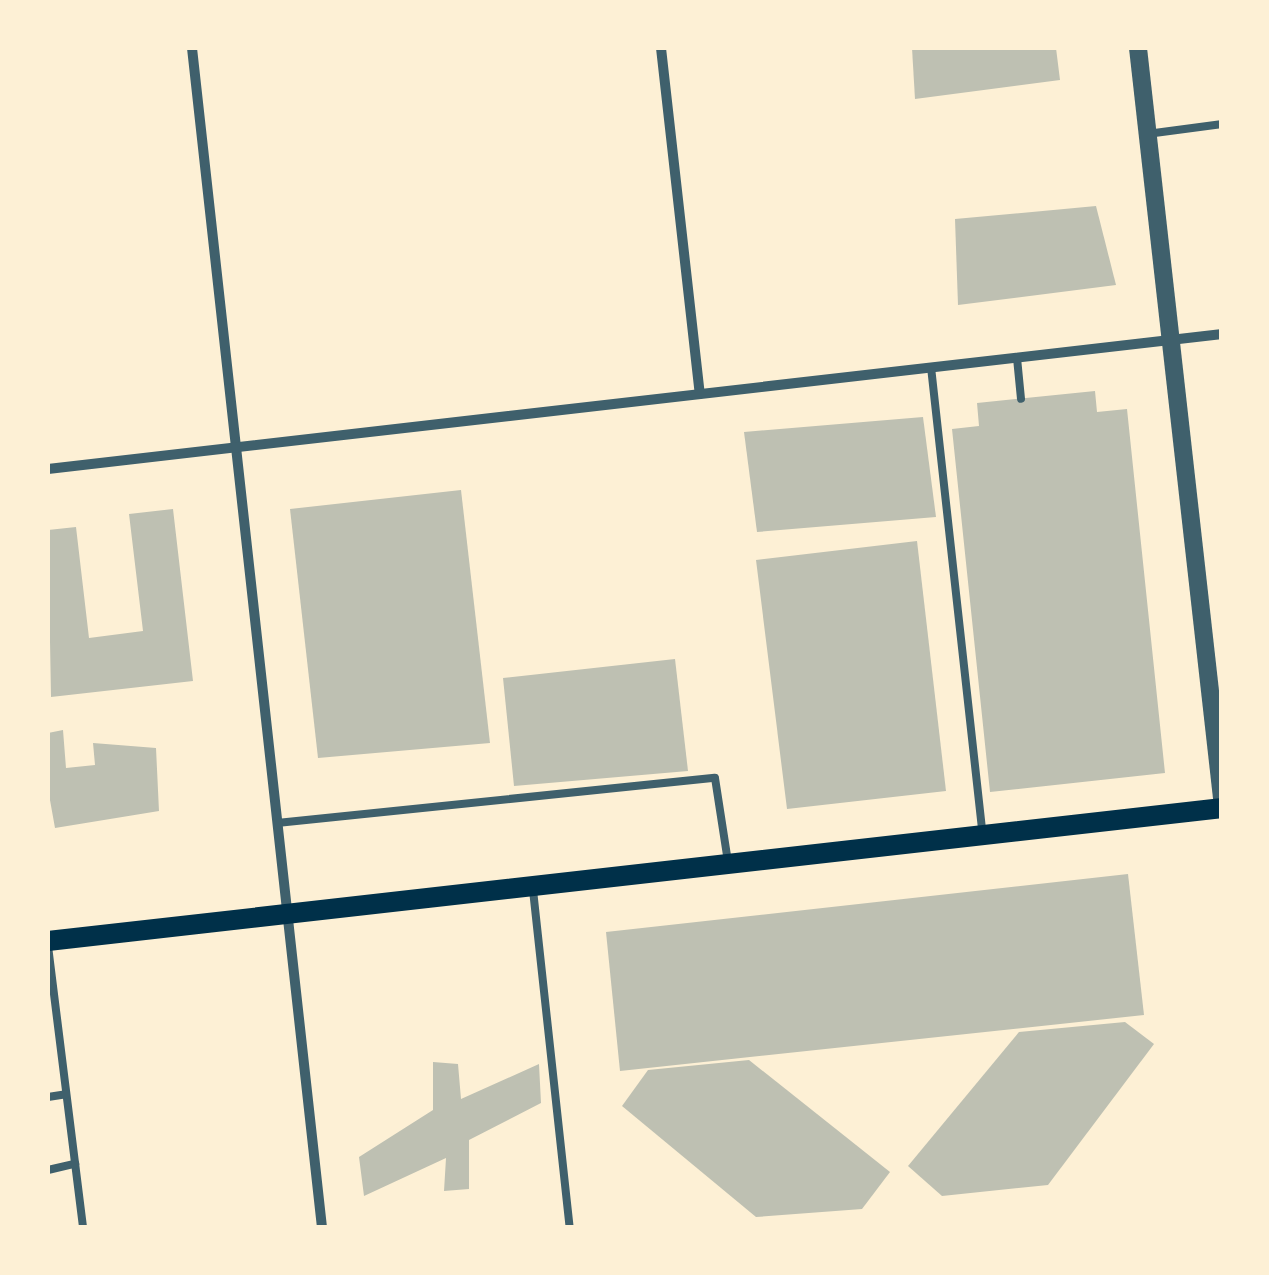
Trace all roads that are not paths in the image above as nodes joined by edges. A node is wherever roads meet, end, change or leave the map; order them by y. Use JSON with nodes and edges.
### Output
{"nodes":[{"id":1,"x":192,"y":48,"type":"edge"},
{"id":2,"x":661,"y":48,"type":"edge"},
{"id":3,"x":1138,"y":48,"type":"edge"},
{"id":4,"x":1222,"y":124,"type":"edge"},
{"id":5,"x":1148,"y":134,"type":"junction"},
{"id":6,"x":1222,"y":334,"type":"edge"},
{"id":7,"x":1171,"y":340,"type":"junction"},
{"id":8,"x":1017,"y":358,"type":"junction"},
{"id":9,"x":931,"y":367,"type":"junction"},
{"id":10,"x":700,"y":394,"type":"junction"},
{"id":11,"x":1021,"y":399,"type":"dead end"},
{"id":12,"x":234,"y":448,"type":"junction"},
{"id":13,"x":48,"y":468,"type":"edge"},
{"id":14,"x":1222,"y":798,"type":"edge"},
{"id":15,"x":1222,"y":808,"type":"edge"},
{"id":16,"x":276,"y":823,"type":"junction"},
{"id":17,"x":982,"y":835,"type":"junction"},
{"id":18,"x":728,"y":864,"type":"junction"},
{"id":19,"x":532,"y":886,"type":"junction"},
{"id":20,"x":287,"y":913,"type":"junction"},
{"id":21,"x":48,"y":944,"type":"edge"},
{"id":22,"x":52,"y":1021,"type":"edge"},
{"id":23,"x":66,"y":1094,"type":"junction"},
{"id":24,"x":48,"y":1097,"type":"edge"},
{"id":25,"x":75,"y":1164,"type":"junction"},
{"id":26,"x":48,"y":1170,"type":"edge"},
{"id":27,"x":83,"y":1228,"type":"edge"},
{"id":28,"x":322,"y":1228,"type":"edge"},
{"id":29,"x":570,"y":1228,"type":"edge"}],
"edges":[{"from":1,"to":12,"type":"street"},
{"from":2,"to":10,"type":"street"},
{"from":3,"to":5,"type":"street"},
{"from":4,"to":5,"type":"lane"},
{"from":5,"to":7,"type":"street"},
{"from":6,"to":7,"type":"street"},
{"from":7,"to":8,"type":"street"},
{"from":7,"to":14,"type":"street"},
{"from":8,"to":9,"type":"street"},
{"from":8,"to":11,"type":"lane"},
{"from":9,"to":10,"type":"street"},
{"from":9,"to":17,"type":"lane"},
{"from":10,"to":12,"type":"street"},
{"from":12,"to":13,"type":"street"},
{"from":12,"to":16,"type":"street"},
{"from":15,"to":17,"type":"main road"},
{"from":16,"to":18,"type":"lane"},
{"from":16,"to":20,"type":"street"},
{"from":17,"to":18,"type":"main road"},
{"from":18,"to":19,"type":"main road"},
{"from":19,"to":20,"type":"main road"},
{"from":19,"to":29,"type":"lane"},
{"from":20,"to":21,"type":"main road"},
{"from":20,"to":28,"type":"street"},
{"from":21,"to":22,"type":"lane"},
{"from":22,"to":23,"type":"lane"},
{"from":23,"to":24,"type":"lane"},
{"from":23,"to":25,"type":"lane"},
{"from":25,"to":26,"type":"lane"},
{"from":25,"to":27,"type":"lane"}]}
